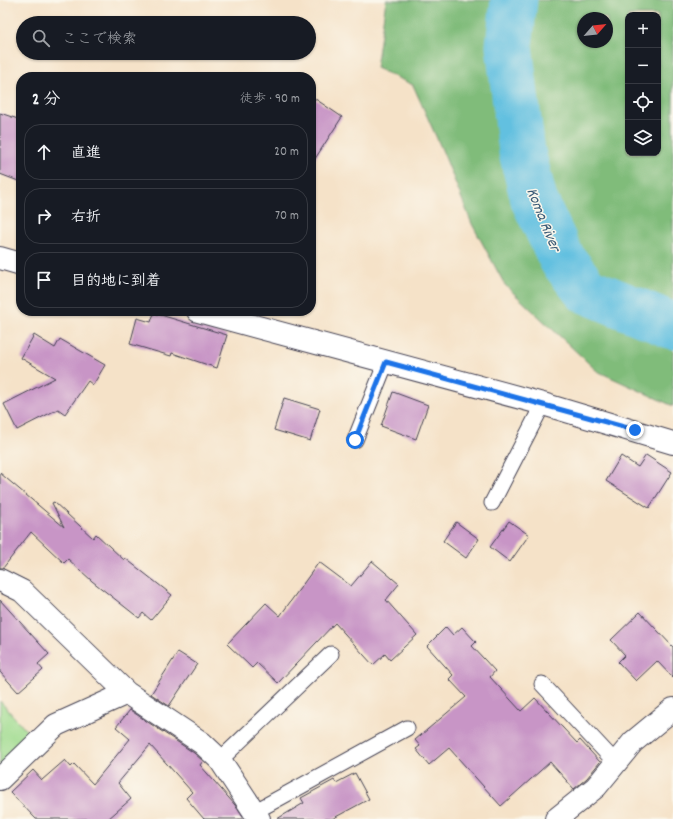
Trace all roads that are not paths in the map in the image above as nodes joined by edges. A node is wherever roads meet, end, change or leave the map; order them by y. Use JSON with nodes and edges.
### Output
{"nodes":[{"id":1,"x":0,"y":258,"type":"edge"},
{"id":2,"x":16,"y":263,"type":"edge"},
{"id":3,"x":216,"y":316,"type":"edge"},
{"id":4,"x":386,"y":362,"type":"junction"},
{"id":5,"x":543,"y":404,"type":"junction"},
{"id":6,"x":355,"y":440,"type":"dead end"},
{"id":7,"x":673,"y":443,"type":"edge"},
{"id":8,"x":492,"y":502,"type":"dead end"},
{"id":9,"x":0,"y":580,"type":"edge"},
{"id":10,"x":331,"y":654,"type":"dead end"},
{"id":11,"x":542,"y":684,"type":"dead end"},
{"id":12,"x":127,"y":693,"type":"junction"},
{"id":13,"x":673,"y":709,"type":"edge"},
{"id":14,"x":407,"y":728,"type":"dead end"},
{"id":15,"x":220,"y":760,"type":"junction"},
{"id":16,"x":616,"y":763,"type":"junction"},
{"id":17,"x":0,"y":779,"type":"edge"},
{"id":18,"x":257,"y":816,"type":"edge"},
{"id":19,"x":556,"y":819,"type":"edge"}],
"edges":[{"from":1,"to":2,"type":"street"},
{"from":3,"to":4,"type":"street"},
{"from":4,"to":5,"type":"street"},
{"from":4,"to":6,"type":"lane"},
{"from":5,"to":7,"type":"street"},
{"from":5,"to":8,"type":"lane"},
{"from":9,"to":12,"type":"street"},
{"from":10,"to":15,"type":"lane"},
{"from":11,"to":16,"type":"lane"},
{"from":12,"to":15,"type":"street"},
{"from":12,"to":17,"type":"street"},
{"from":13,"to":16,"type":"street"},
{"from":14,"to":18,"type":"lane"},
{"from":15,"to":18,"type":"street"},
{"from":16,"to":19,"type":"street"}]}
